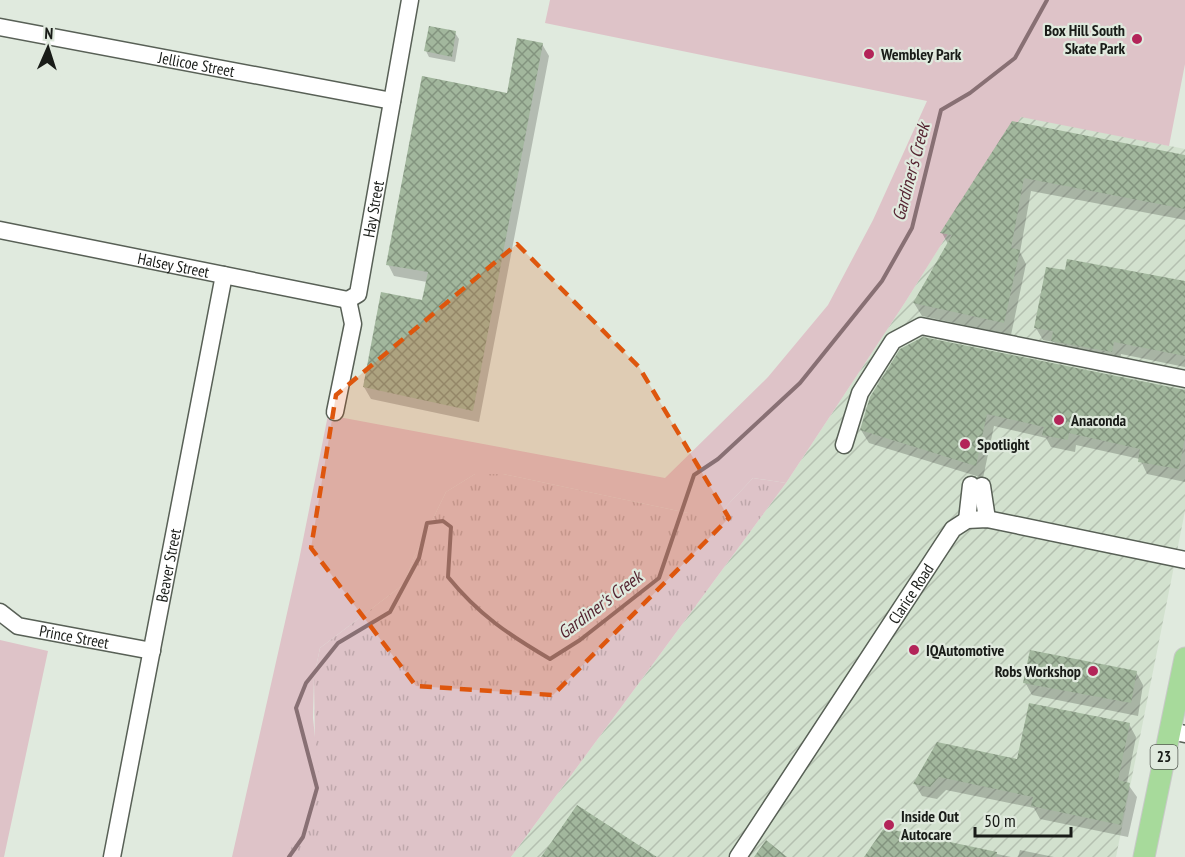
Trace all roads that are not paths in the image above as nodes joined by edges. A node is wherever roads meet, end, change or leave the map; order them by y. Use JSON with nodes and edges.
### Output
{"nodes":[{"id":1,"x":410,"y":0,"type":"edge"},
{"id":2,"x":0,"y":27,"type":"edge"},
{"id":3,"x":393,"y":101,"type":"junction"},
{"id":4,"x":0,"y":230,"type":"edge"},
{"id":5,"x":224,"y":275,"type":"junction"},
{"id":6,"x":348,"y":300,"type":"junction"},
{"id":7,"x":1185,"y":379,"type":"edge"},
{"id":8,"x":335,"y":412,"type":"dead end"},
{"id":9,"x":844,"y":445,"type":"dead end"},
{"id":10,"x":987,"y":519,"type":"junction"},
{"id":11,"x":967,"y":520,"type":"junction"},
{"id":12,"x":1185,"y":560,"type":"edge"},
{"id":13,"x":0,"y":612,"type":"edge"},
{"id":14,"x":152,"y":651,"type":"junction"},
{"id":15,"x":1185,"y":658,"type":"edge"},
{"id":16,"x":1177,"y":732,"type":"edge"},
{"id":17,"x":112,"y":857,"type":"edge"},
{"id":18,"x":738,"y":857,"type":"edge"},
{"id":19,"x":1144,"y":857,"type":"edge"}],
"edges":[{"from":1,"to":3,"type":"street","name":"Hay Street"},
{"from":2,"to":3,"type":"street","name":"Jellicoe Street"},
{"from":3,"to":6,"type":"street","name":"Hay Street"},
{"from":4,"to":5,"type":"street","name":"Halsey Street"},
{"from":5,"to":6,"type":"street","name":"Halsey Street"},
{"from":5,"to":14,"type":"street","name":"Beaver Street"},
{"from":6,"to":8,"type":"street"},
{"from":7,"to":9,"type":"street"},
{"from":10,"to":11,"type":"street"},
{"from":10,"to":11,"type":"street"},
{"from":10,"to":12,"type":"street"},
{"from":11,"to":18,"type":"street","name":"Clarice Road"},
{"from":13,"to":14,"type":"street","name":"Prince Street"},
{"from":14,"to":17,"type":"street","name":"Beaver Street"},
{"from":15,"to":16,"type":"main road","number":"23"},
{"from":16,"to":19,"type":"main road","number":"23"}]}
